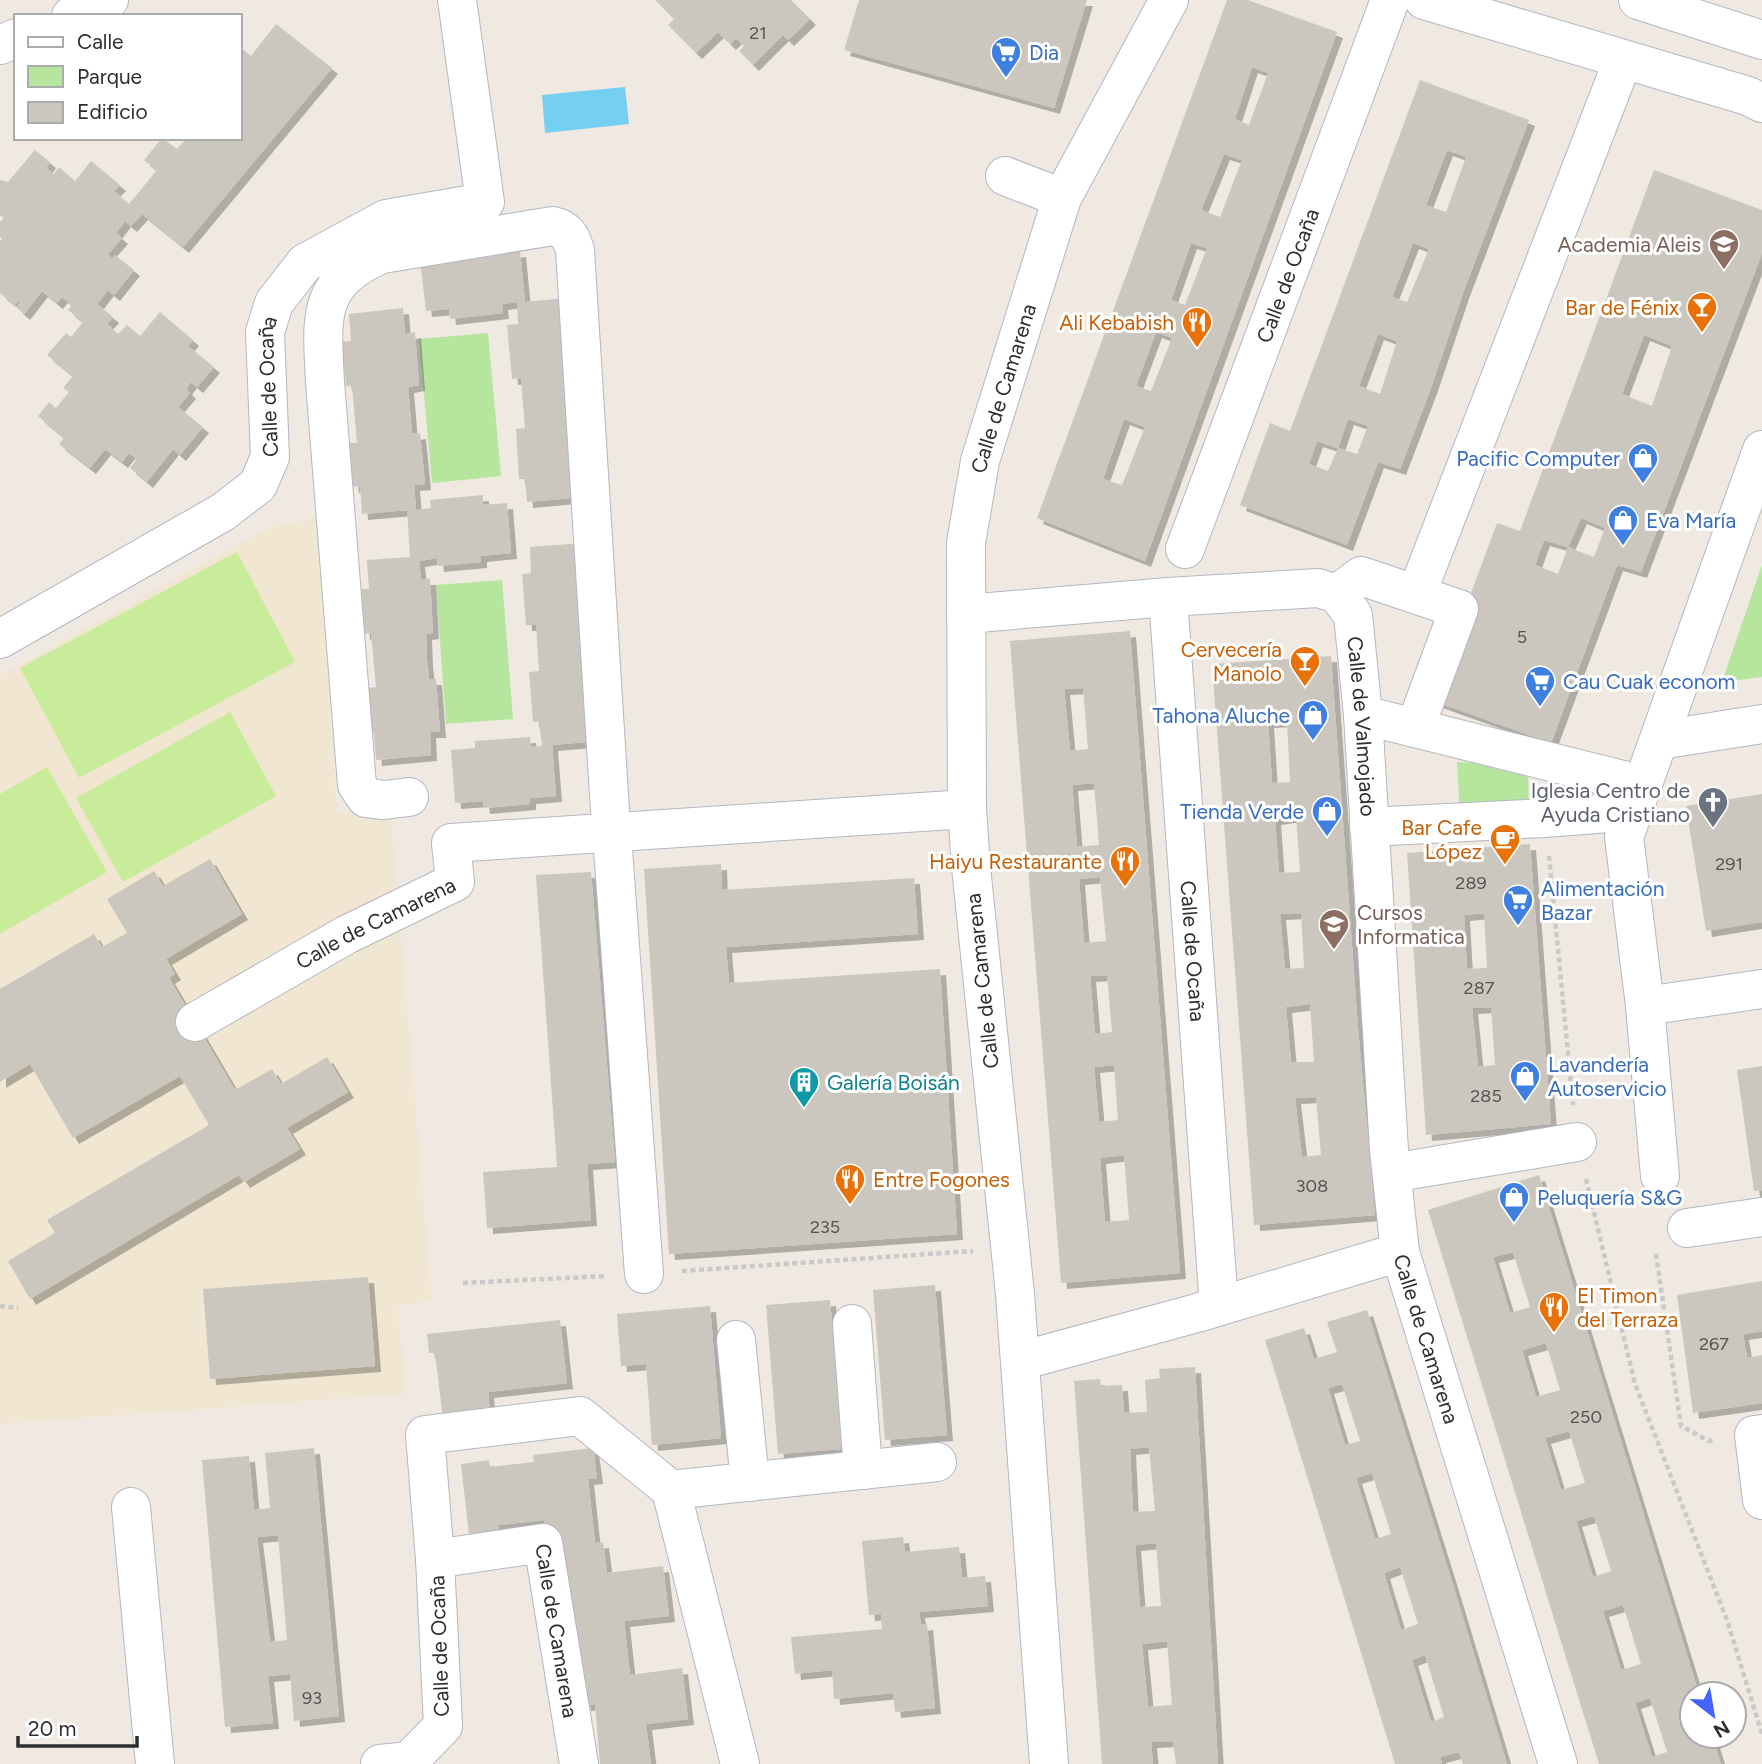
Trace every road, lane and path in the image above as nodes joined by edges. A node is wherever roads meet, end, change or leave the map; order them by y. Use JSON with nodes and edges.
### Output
{"nodes":[{"id":1,"x":109,"y":0,"type":"edge"},
{"id":2,"x":457,"y":0,"type":"edge"},
{"id":3,"x":1169,"y":0,"type":"edge"},
{"id":4,"x":1390,"y":0,"type":"edge"},
{"id":5,"x":1424,"y":0,"type":"edge"},
{"id":6,"x":1638,"y":0,"type":"edge"},
{"id":7,"x":76,"y":14,"type":"edge"},
{"id":8,"x":1762,"y":40,"type":"edge"},
{"id":9,"x":1623,"y":60,"type":"junction"},
{"id":10,"x":1762,"y":103,"type":"edge"},
{"id":11,"x":1005,"y":176,"type":"dead end"},
{"id":12,"x":1062,"y":198,"type":"junction"},
{"id":13,"x":398,"y":234,"type":"junction"},
{"id":14,"x":1762,"y":450,"type":"edge"},
{"id":15,"x":1185,"y":549,"type":"dead end"},
{"id":16,"x":1417,"y":593,"type":"junction"},
{"id":17,"x":1337,"y":594,"type":"junction"},
{"id":18,"x":1168,"y":597,"type":"junction"},
{"id":19,"x":966,"y":614,"type":"junction"},
{"id":20,"x":0,"y":639,"type":"edge"},
{"id":21,"x":1363,"y":715,"type":"junction"},
{"id":22,"x":1762,"y":724,"type":"edge"},
{"id":23,"x":1415,"y":728,"type":"junction"},
{"id":24,"x":1660,"y":740,"type":"junction"},
{"id":25,"x":409,"y":797,"type":"dead end"},
{"id":26,"x":1638,"y":798,"type":"junction"},
{"id":27,"x":967,"y":809,"type":"junction"},
{"id":28,"x":1545,"y":818,"type":"junction"},
{"id":29,"x":1369,"y":827,"type":"junction"},
{"id":30,"x":612,"y":833,"type":"junction"},
{"id":31,"x":1762,"y":989,"type":"edge"},
{"id":32,"x":1645,"y":1006,"type":"junction"},
{"id":33,"x":195,"y":1022,"type":"dead end"},
{"id":34,"x":1577,"y":1142,"type":"junction"},
{"id":35,"x":1390,"y":1162,"type":"junction"},
{"id":36,"x":1660,"y":1176,"type":"dead end"},
{"id":37,"x":1762,"y":1217,"type":"edge"},
{"id":38,"x":1687,"y":1228,"type":"dead end"},
{"id":39,"x":1656,"y":1250,"type":"dead end"},
{"id":40,"x":974,"y":1251,"type":"dead end"},
{"id":41,"x":1400,"y":1252,"type":"junction"},
{"id":42,"x":645,"y":1273,"type":"junction"},
{"id":43,"x":463,"y":1283,"type":"dead end"},
{"id":44,"x":0,"y":1306,"type":"edge"},
{"id":45,"x":1219,"y":1307,"type":"junction"},
{"id":46,"x":18,"y":1308,"type":"dead end"},
{"id":47,"x":852,"y":1324,"type":"dead end"},
{"id":48,"x":736,"y":1339,"type":"dead end"},
{"id":49,"x":1020,"y":1361,"type":"junction"},
{"id":50,"x":1758,"y":1434,"type":"edge"},
{"id":51,"x":937,"y":1462,"type":"dead end"},
{"id":52,"x":863,"y":1470,"type":"junction"},
{"id":53,"x":750,"y":1482,"type":"junction"},
{"id":54,"x":671,"y":1490,"type":"junction"},
{"id":55,"x":1762,"y":1500,"type":"edge"},
{"id":56,"x":131,"y":1507,"type":"dead end"},
{"id":57,"x":435,"y":1559,"type":"junction"},
{"id":58,"x":1762,"y":1734,"type":"edge"},
{"id":59,"x":399,"y":1763,"type":"edge"},
{"id":60,"x":155,"y":1764,"type":"edge"},
{"id":61,"x":579,"y":1764,"type":"edge"},
{"id":62,"x":740,"y":1764,"type":"edge"},
{"id":63,"x":1049,"y":1764,"type":"edge"},
{"id":64,"x":1558,"y":1764,"type":"edge"}],
"edges":[{"from":1,"to":7,"type":"street"},
{"from":2,"to":13,"type":"street","name":"Calle de Ocaña"},
{"from":3,"to":12,"type":"street","name":"Calle de Camarena"},
{"from":4,"to":15,"type":"street","name":"Calle de Ocaña"},
{"from":5,"to":9,"type":"street"},
{"from":6,"to":8,"type":"street"},
{"from":9,"to":10,"type":"street"},
{"from":9,"to":16,"type":"street"},
{"from":11,"to":12,"type":"street"},
{"from":12,"to":19,"type":"street","name":"Calle de Camarena"},
{"from":13,"to":20,"type":"street","name":"Calle de Ocaña"},
{"from":13,"to":25,"type":"street"},
{"from":13,"to":30,"type":"street"},
{"from":14,"to":24,"type":"street"},
{"from":16,"to":17,"type":"street"},
{"from":16,"to":23,"type":"street"},
{"from":17,"to":18,"type":"street"},
{"from":17,"to":21,"type":"street","name":"Calle de Valmojado"},
{"from":18,"to":19,"type":"street"},
{"from":18,"to":45,"type":"street","name":"Calle de Ocaña"},
{"from":19,"to":27,"type":"street","name":"Calle de Camarena"},
{"from":21,"to":23,"type":"street"},
{"from":21,"to":29,"type":"street","name":"Calle de Valmojado"},
{"from":22,"to":24,"type":"street"},
{"from":23,"to":26,"type":"street"},
{"from":24,"to":26,"type":"street"},
{"from":26,"to":28,"type":"street"},
{"from":26,"to":32,"type":"street"},
{"from":27,"to":30,"type":"street","name":"Calle de Camarena"},
{"from":27,"to":49,"type":"street","name":"Calle de Camarena"},
{"from":28,"to":29,"type":"street"},
{"from":28,"to":34,"type":"path"},
{"from":29,"to":35,"type":"street","name":"Calle de Valmojado"},
{"from":30,"to":33,"type":"street","name":"Calle de Camarena"},
{"from":30,"to":42,"type":"street"},
{"from":31,"to":32,"type":"street"},
{"from":32,"to":36,"type":"street"},
{"from":34,"to":35,"type":"street"},
{"from":34,"to":58,"type":"path"},
{"from":35,"to":41,"type":"street"},
{"from":37,"to":38,"type":"street"},
{"from":39,"to":50,"type":"path"},
{"from":40,"to":42,"type":"path"},
{"from":41,"to":45,"type":"street","name":"Calle de Camarena"},
{"from":41,"to":64,"type":"street","name":"Calle de Camarena"},
{"from":42,"to":43,"type":"path"},
{"from":44,"to":46,"type":"path"},
{"from":45,"to":49,"type":"street","name":"Calle de Camarena"},
{"from":47,"to":52,"type":"street"},
{"from":48,"to":53,"type":"street"},
{"from":49,"to":63,"type":"street","name":"Calle de Camarena"},
{"from":50,"to":55,"type":"street"},
{"from":51,"to":52,"type":"street"},
{"from":52,"to":53,"type":"street"},
{"from":53,"to":54,"type":"street"},
{"from":54,"to":57,"type":"street"},
{"from":54,"to":62,"type":"street"},
{"from":56,"to":60,"type":"street"},
{"from":57,"to":59,"type":"street","name":"Calle de Ocaña"},
{"from":57,"to":61,"type":"street","name":"Calle de Camarena"}]}
